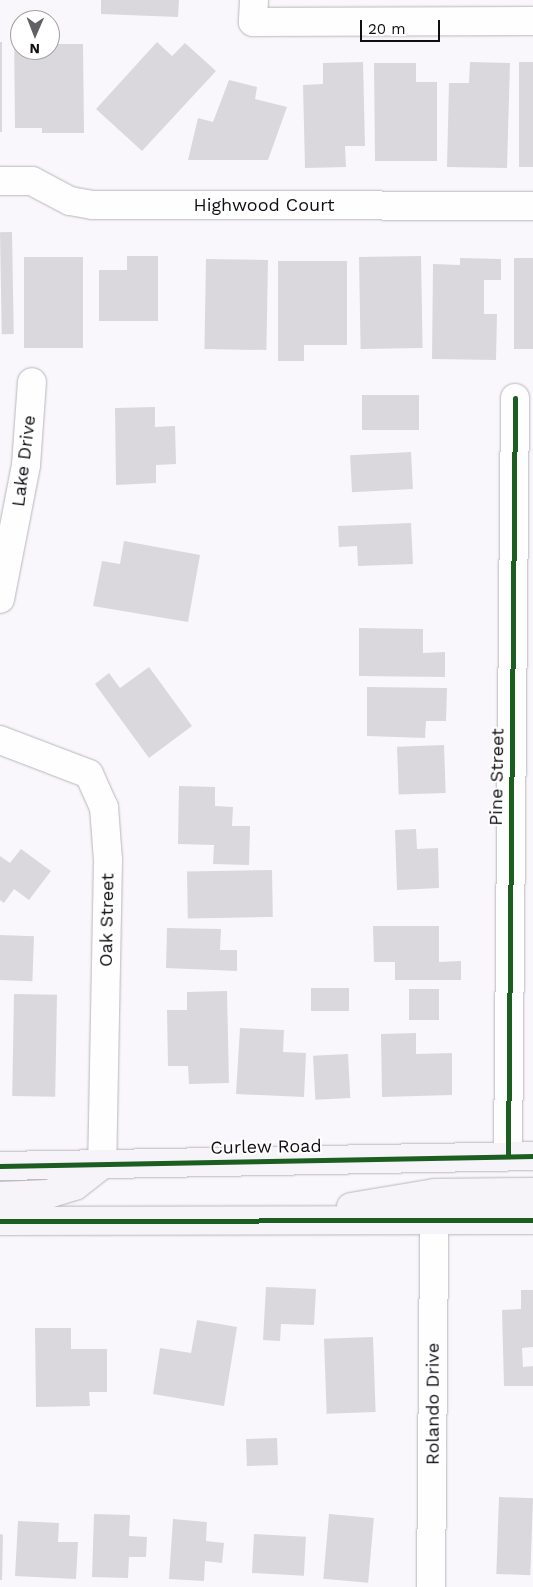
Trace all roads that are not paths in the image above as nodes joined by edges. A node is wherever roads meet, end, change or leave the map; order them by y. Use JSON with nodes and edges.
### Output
{"nodes":[{"id":1,"x":254,"y":11,"type":"edge"},
{"id":2,"x":533,"y":21,"type":"edge"},
{"id":3,"x":0,"y":181,"type":"edge"},
{"id":4,"x":533,"y":206,"type":"edge"},
{"id":5,"x":32,"y":382,"type":"dead end"},
{"id":6,"x":515,"y":398,"type":"dead end"},
{"id":7,"x":0,"y":598,"type":"edge"},
{"id":8,"x":0,"y":740,"type":"edge"},
{"id":9,"x":520,"y":1156,"type":"edge"},
{"id":10,"x":102,"y":1165,"type":"junction"},
{"id":11,"x":0,"y":1166,"type":"edge"},
{"id":12,"x":533,"y":1192,"type":"edge"},
{"id":13,"x":0,"y":1196,"type":"edge"},
{"id":14,"x":276,"y":1220,"type":"junction"},
{"id":15,"x":533,"y":1220,"type":"edge"},
{"id":16,"x":0,"y":1221,"type":"edge"},
{"id":17,"x":434,"y":1221,"type":"junction"},
{"id":18,"x":431,"y":1587,"type":"edge"}],
"edges":[{"from":1,"to":2,"type":"street"},
{"from":3,"to":4,"type":"street","name":"Highwood Court"},
{"from":5,"to":7,"type":"street","name":"Lake Drive"},
{"from":6,"to":9,"type":"street","name":"Pine Street"},
{"from":8,"to":10,"type":"street","name":"Oak Street"},
{"from":9,"to":10,"type":"main road","name":"Curlew Road"},
{"from":10,"to":11,"type":"main road","name":"Curlew Road"},
{"from":10,"to":13,"type":"main road"},
{"from":12,"to":14,"type":"main road"},
{"from":14,"to":16,"type":"main road"},
{"from":14,"to":17,"type":"main road"},
{"from":15,"to":17,"type":"main road"},
{"from":17,"to":18,"type":"street","name":"Rolando Drive"}]}
